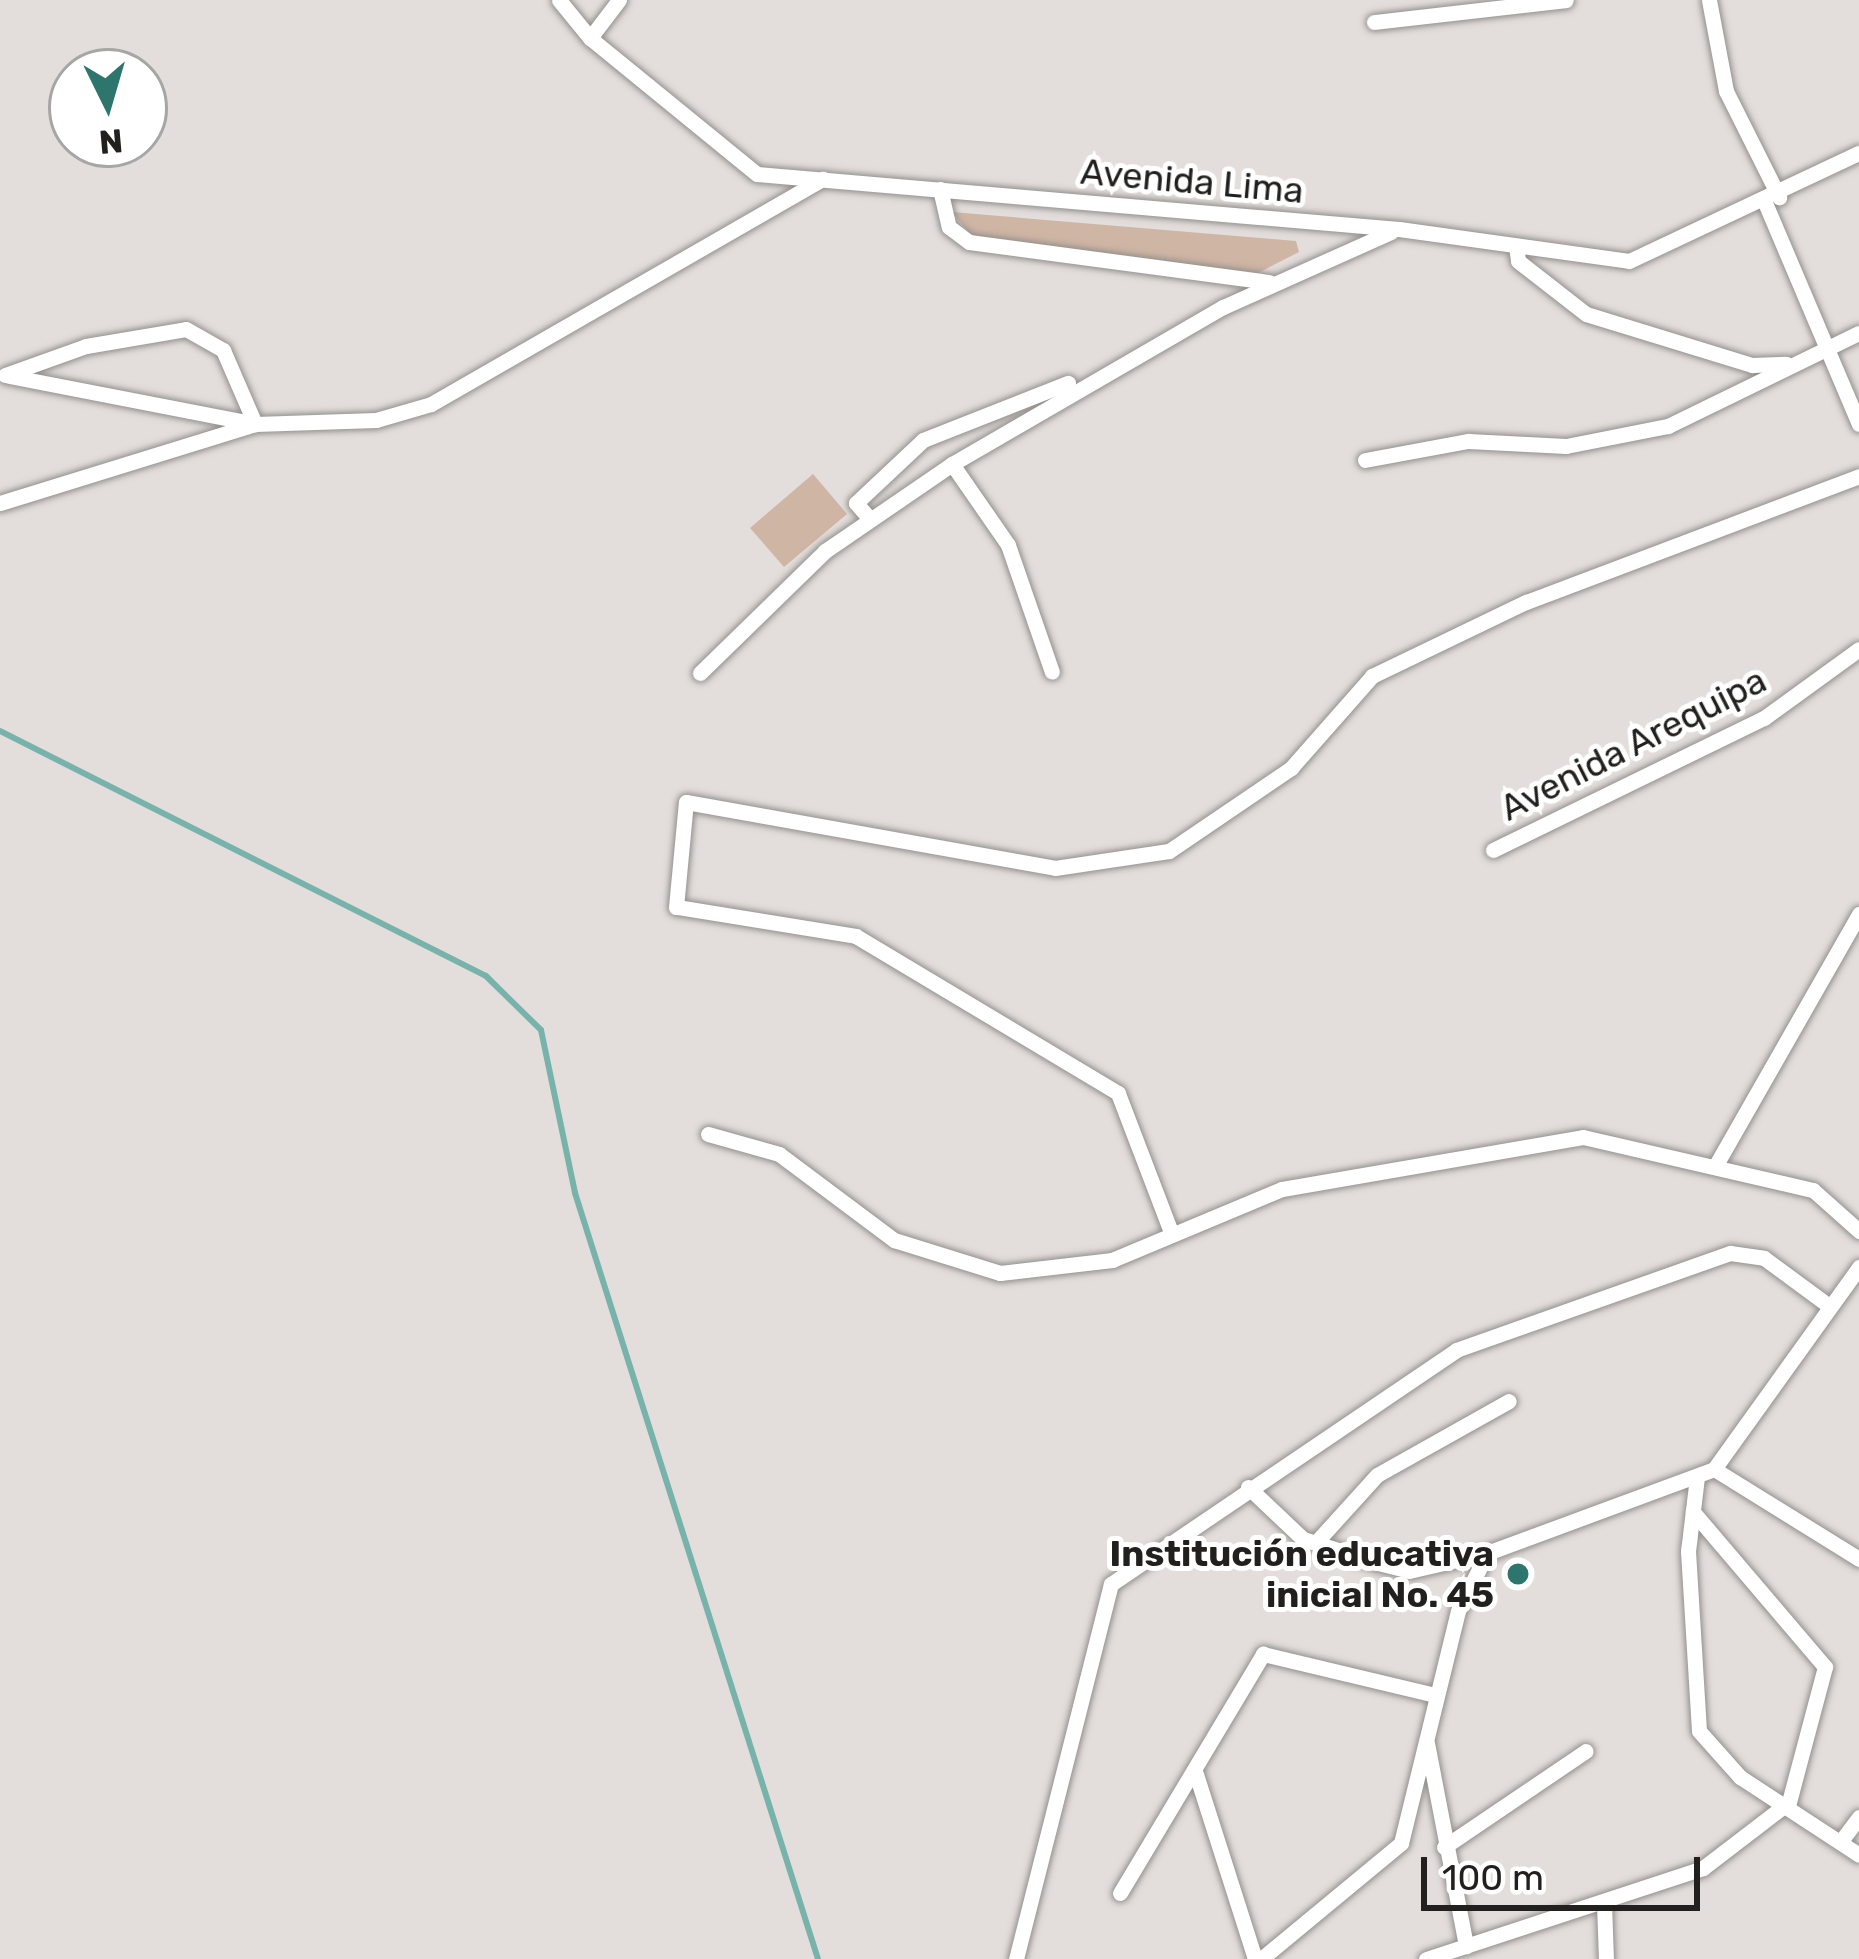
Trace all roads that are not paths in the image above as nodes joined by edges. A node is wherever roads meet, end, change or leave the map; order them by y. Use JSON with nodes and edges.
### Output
{"nodes":[{"id":1,"x":559,"y":0,"type":"edge"},
{"id":2,"x":619,"y":0,"type":"edge"},
{"id":3,"x":1566,"y":0,"type":"edge"},
{"id":4,"x":1710,"y":0,"type":"edge"},
{"id":5,"x":1373,"y":22,"type":"dead end"},
{"id":6,"x":590,"y":38,"type":"junction"},
{"id":7,"x":1859,"y":153,"type":"edge"},
{"id":8,"x":823,"y":179,"type":"junction"},
{"id":9,"x":940,"y":189,"type":"junction"},
{"id":10,"x":1772,"y":201,"type":"junction"},
{"id":11,"x":1399,"y":229,"type":"junction"},
{"id":12,"x":1516,"y":246,"type":"junction"},
{"id":13,"x":1272,"y":283,"type":"junction"},
{"id":14,"x":1859,"y":333,"type":"edge"},
{"id":15,"x":1825,"y":349,"type":"junction"},
{"id":16,"x":1787,"y":364,"type":"junction"},
{"id":17,"x":2,"y":375,"type":"edge"},
{"id":18,"x":1068,"y":383,"type":"dead end"},
{"id":19,"x":255,"y":424,"type":"junction"},
{"id":20,"x":1859,"y":424,"type":"edge"},
{"id":21,"x":1365,"y":460,"type":"dead end"},
{"id":22,"x":952,"y":464,"type":"junction"},
{"id":23,"x":1859,"y":476,"type":"edge"},
{"id":24,"x":0,"y":503,"type":"edge"},
{"id":25,"x":869,"y":518,"type":"junction"},
{"id":26,"x":1859,"y":649,"type":"edge"},
{"id":27,"x":700,"y":673,"type":"dead end"},
{"id":28,"x":1052,"y":673,"type":"dead end"},
{"id":29,"x":1493,"y":850,"type":"dead end"},
{"id":30,"x":1859,"y":914,"type":"edge"},
{"id":31,"x":708,"y":1134,"type":"dead end"},
{"id":32,"x":1718,"y":1163,"type":"junction"},
{"id":33,"x":1859,"y":1231,"type":"edge"},
{"id":34,"x":1171,"y":1232,"type":"junction"},
{"id":35,"x":1859,"y":1267,"type":"edge"},
{"id":36,"x":1829,"y":1306,"type":"junction"},
{"id":37,"x":1509,"y":1401,"type":"dead end"},
{"id":38,"x":1714,"y":1469,"type":"junction"},
{"id":39,"x":1696,"y":1477,"type":"junction"},
{"id":40,"x":1248,"y":1487,"type":"junction"},
{"id":41,"x":1693,"y":1512,"type":"junction"},
{"id":42,"x":1319,"y":1539,"type":"junction"},
{"id":43,"x":1487,"y":1553,"type":"junction"},
{"id":44,"x":1859,"y":1559,"type":"edge"},
{"id":45,"x":1435,"y":1694,"type":"junction"},
{"id":46,"x":1426,"y":1736,"type":"junction"},
{"id":47,"x":1586,"y":1751,"type":"dead end"},
{"id":48,"x":1196,"y":1774,"type":"junction"},
{"id":49,"x":1789,"y":1802,"type":"junction"},
{"id":50,"x":1859,"y":1817,"type":"edge"},
{"id":51,"x":1844,"y":1837,"type":"junction"},
{"id":52,"x":1444,"y":1847,"type":"junction"},
{"id":53,"x":1859,"y":1855,"type":"edge"},
{"id":54,"x":1120,"y":1893,"type":"dead end"},
{"id":55,"x":1604,"y":1903,"type":"junction"},
{"id":56,"x":1466,"y":1946,"type":"junction"},
{"id":57,"x":1016,"y":1959,"type":"edge"},
{"id":58,"x":1258,"y":1959,"type":"edge"},
{"id":59,"x":1426,"y":1959,"type":"edge"},
{"id":60,"x":1606,"y":1959,"type":"edge"}],
"edges":[{"from":1,"to":6,"type":"street","name":"Avenida Lima"},
{"from":2,"to":6,"type":"street"},
{"from":3,"to":5,"type":"street"},
{"from":4,"to":10,"type":"street"},
{"from":6,"to":8,"type":"street","name":"Avenida Lima"},
{"from":7,"to":10,"type":"street","name":"Avenida Lima"},
{"from":8,"to":9,"type":"street","name":"Avenida Lima"},
{"from":8,"to":19,"type":"street"},
{"from":9,"to":11,"type":"street","name":"Avenida Lima"},
{"from":9,"to":13,"type":"street"},
{"from":10,"to":12,"type":"street","name":"Avenida Lima"},
{"from":10,"to":15,"type":"street"},
{"from":11,"to":12,"type":"street","name":"Avenida Lima"},
{"from":11,"to":13,"type":"street"},
{"from":12,"to":16,"type":"street"},
{"from":13,"to":22,"type":"street"},
{"from":14,"to":15,"type":"street"},
{"from":15,"to":16,"type":"street"},
{"from":15,"to":20,"type":"street"},
{"from":16,"to":21,"type":"street"},
{"from":17,"to":19,"type":"street"},
{"from":17,"to":19,"type":"street"},
{"from":18,"to":25,"type":"street"},
{"from":19,"to":24,"type":"street"},
{"from":22,"to":25,"type":"street"},
{"from":22,"to":28,"type":"street"},
{"from":23,"to":34,"type":"street"},
{"from":25,"to":27,"type":"street"},
{"from":26,"to":29,"type":"street","name":"Avenida Arequipa"},
{"from":30,"to":32,"type":"street"},
{"from":31,"to":34,"type":"street"},
{"from":32,"to":33,"type":"street"},
{"from":32,"to":34,"type":"street"},
{"from":35,"to":36,"type":"street"},
{"from":36,"to":38,"type":"street"},
{"from":36,"to":40,"type":"street"},
{"from":37,"to":42,"type":"street"},
{"from":38,"to":39,"type":"street"},
{"from":38,"to":44,"type":"street"},
{"from":39,"to":41,"type":"street"},
{"from":39,"to":43,"type":"street"},
{"from":40,"to":42,"type":"street"},
{"from":40,"to":57,"type":"street"},
{"from":41,"to":49,"type":"street"},
{"from":41,"to":49,"type":"street"},
{"from":42,"to":43,"type":"street"},
{"from":43,"to":45,"type":"street"},
{"from":45,"to":46,"type":"street"},
{"from":45,"to":48,"type":"street"},
{"from":46,"to":52,"type":"street"},
{"from":46,"to":58,"type":"street"},
{"from":47,"to":52,"type":"street"},
{"from":48,"to":54,"type":"street"},
{"from":48,"to":58,"type":"street"},
{"from":49,"to":51,"type":"street"},
{"from":49,"to":55,"type":"street"},
{"from":50,"to":51,"type":"street"},
{"from":51,"to":53,"type":"street"},
{"from":52,"to":56,"type":"street"},
{"from":55,"to":56,"type":"street"},
{"from":55,"to":60,"type":"street"},
{"from":56,"to":59,"type":"street"}]}
